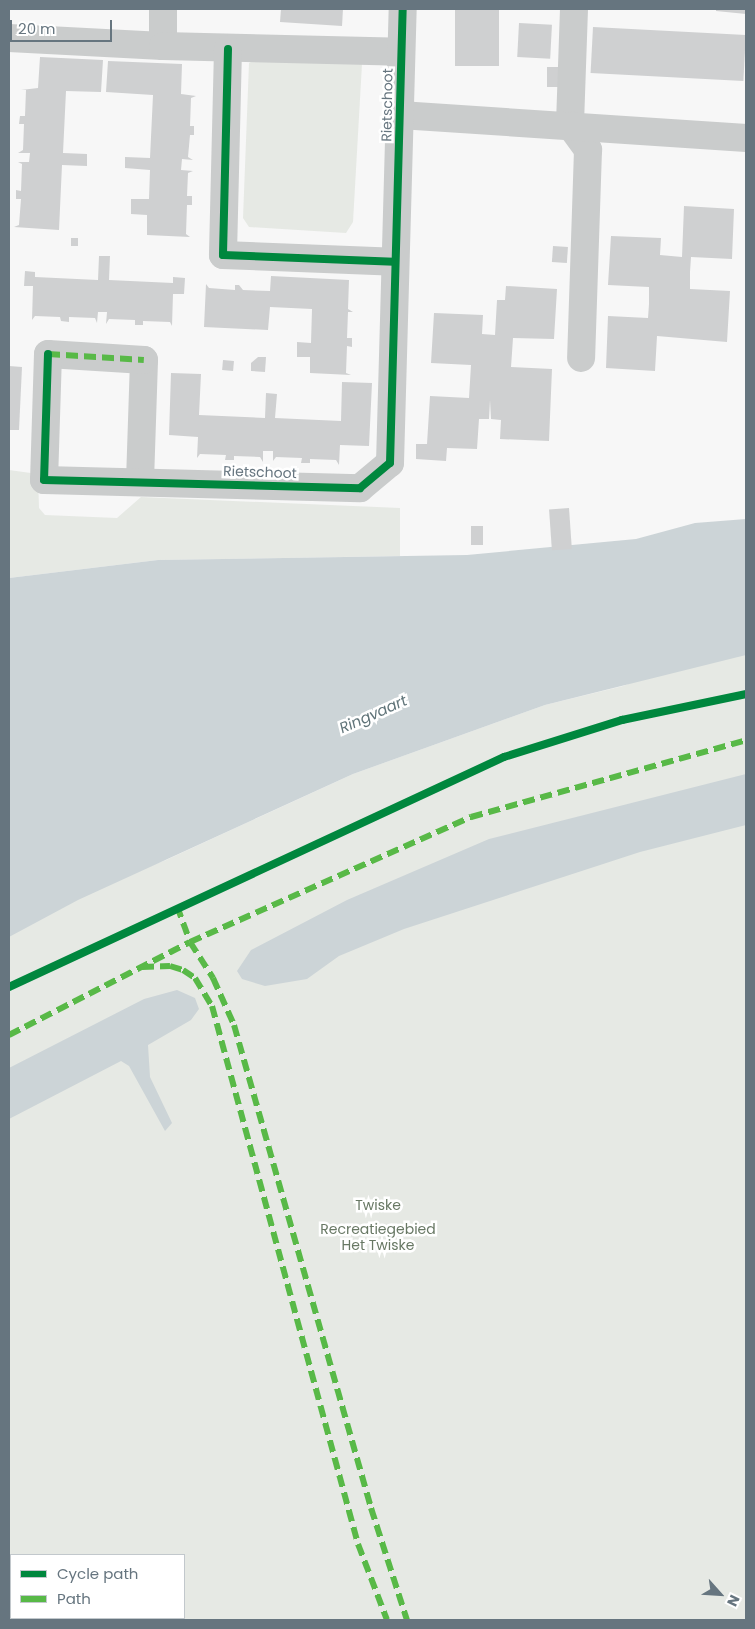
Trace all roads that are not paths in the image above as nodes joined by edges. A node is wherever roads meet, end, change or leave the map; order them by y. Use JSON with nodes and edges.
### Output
{"nodes":[{"id":1,"x":163,"y":9,"type":"edge"},
{"id":2,"x":403,"y":9,"type":"edge"},
{"id":3,"x":574,"y":9,"type":"edge"},
{"id":4,"x":9,"y":38,"type":"edge"},
{"id":5,"x":163,"y":46,"type":"junction"},
{"id":6,"x":228,"y":49,"type":"junction"},
{"id":7,"x":401,"y":52,"type":"junction"},
{"id":8,"x":400,"y":115,"type":"junction"},
{"id":9,"x":570,"y":125,"type":"junction"},
{"id":10,"x":746,"y":138,"type":"edge"},
{"id":11,"x":394,"y":262,"type":"junction"},
{"id":12,"x":580,"y":358,"type":"dead end"},
{"id":13,"x":140,"y":481,"type":"junction"}],
"edges":[{"from":1,"to":5,"type":"street"},
{"from":2,"to":7,"type":"street","name":"Rietschoot"},
{"from":3,"to":9,"type":"street"},
{"from":4,"to":5,"type":"street","name":"Rietschoot"},
{"from":5,"to":6,"type":"street","name":"Rietschoot"},
{"from":6,"to":7,"type":"street","name":"Rietschoot"},
{"from":6,"to":11,"type":"street"},
{"from":7,"to":8,"type":"street","name":"Rietschoot"},
{"from":8,"to":9,"type":"street","name":"Rietschoot"},
{"from":8,"to":11,"type":"street","name":"Rietschoot"},
{"from":9,"to":10,"type":"street","name":"Rietschoot"},
{"from":9,"to":12,"type":"street"},
{"from":11,"to":13,"type":"street","name":"Rietschoot"},
{"from":13,"to":13,"type":"street","name":"Rietschoot"}]}
